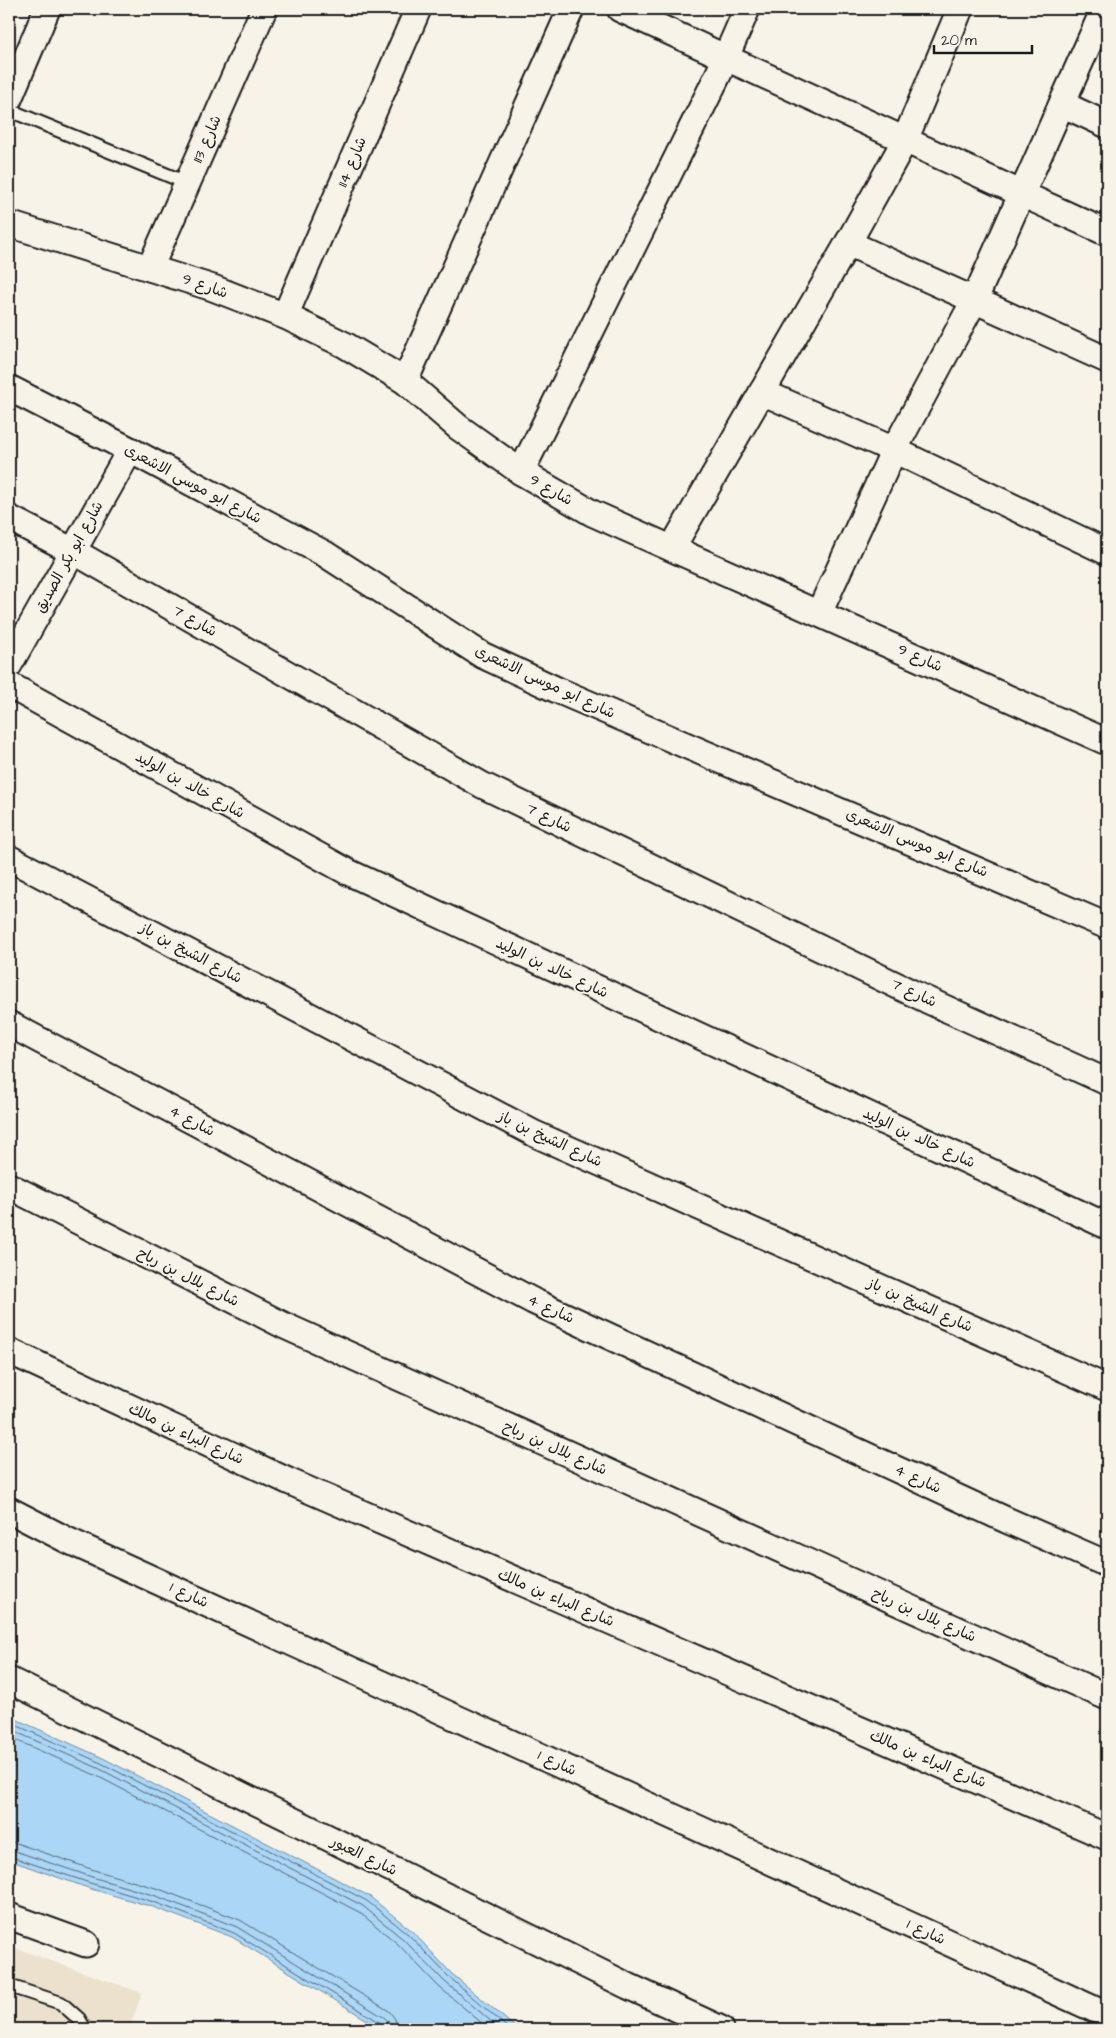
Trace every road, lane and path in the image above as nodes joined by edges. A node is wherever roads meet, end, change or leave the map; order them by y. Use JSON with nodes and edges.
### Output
{"nodes":[{"id":1,"x":47,"y":9,"type":"edge"},
{"id":2,"x":264,"y":9,"type":"edge"},
{"id":3,"x":418,"y":9,"type":"edge"},
{"id":4,"x":571,"y":9,"type":"edge"},
{"id":5,"x":620,"y":9,"type":"edge"},
{"id":6,"x":747,"y":9,"type":"edge"},
{"id":7,"x":960,"y":9,"type":"edge"},
{"id":8,"x":1103,"y":19,"type":"edge"},
{"id":9,"x":726,"y":58,"type":"junction"},
{"id":10,"x":9,"y":99,"type":"edge"},
{"id":11,"x":1062,"y":104,"type":"junction"},
{"id":12,"x":9,"y":110,"type":"edge"},
{"id":13,"x":1107,"y":125,"type":"edge"},
{"id":14,"x":905,"y":140,"type":"junction"},
{"id":15,"x":187,"y":183,"type":"junction"},
{"id":16,"x":1022,"y":194,"type":"junction"},
{"id":17,"x":9,"y":224,"type":"edge"},
{"id":18,"x":1107,"y":233,"type":"edge"},
{"id":19,"x":848,"y":243,"type":"junction"},
{"id":20,"x":150,"y":268,"type":"junction"},
{"id":21,"x":974,"y":302,"type":"junction"},
{"id":22,"x":285,"y":316,"type":"junction"},
{"id":23,"x":1107,"y":360,"type":"edge"},
{"id":24,"x":405,"y":381,"type":"junction"},
{"id":25,"x":9,"y":388,"type":"edge"},
{"id":26,"x":762,"y":392,"type":"junction"},
{"id":27,"x":130,"y":450,"type":"junction"},
{"id":28,"x":894,"y":450,"type":"junction"},
{"id":29,"x":522,"y":472,"type":"junction"},
{"id":30,"x":9,"y":518,"type":"edge"},
{"id":31,"x":672,"y":548,"type":"junction"},
{"id":32,"x":73,"y":551,"type":"junction"},
{"id":33,"x":1107,"y":552,"type":"edge"},
{"id":34,"x":819,"y":613,"type":"junction"},
{"id":35,"x":9,"y":665,"type":"edge"},
{"id":36,"x":9,"y":685,"type":"edge"},
{"id":37,"x":1107,"y":742,"type":"edge"},
{"id":38,"x":9,"y":858,"type":"edge"},
{"id":39,"x":1107,"y":926,"type":"edge"},
{"id":40,"x":9,"y":1024,"type":"edge"},
{"id":41,"x":1107,"y":1082,"type":"edge"},
{"id":42,"x":9,"y":1186,"type":"edge"},
{"id":43,"x":1107,"y":1226,"type":"edge"},
{"id":44,"x":9,"y":1351,"type":"edge"},
{"id":45,"x":1107,"y":1388,"type":"edge"},
{"id":46,"x":9,"y":1510,"type":"edge"},
{"id":47,"x":1107,"y":1564,"type":"edge"},
{"id":48,"x":9,"y":1680,"type":"edge"},
{"id":49,"x":1107,"y":1697,"type":"edge"},
{"id":50,"x":1107,"y":1837,"type":"edge"},
{"id":51,"x":9,"y":1916,"type":"edge"},
{"id":52,"x":86,"y":1944,"type":"dead end"},
{"id":53,"x":9,"y":1986,"type":"edge"},
{"id":54,"x":1107,"y":2015,"type":"edge"},
{"id":55,"x":85,"y":2029,"type":"edge"},
{"id":56,"x":721,"y":2029,"type":"edge"}],
"edges":[{"from":1,"to":10,"type":"street"},
{"from":2,"to":15,"type":"street","name":"شارع 113"},
{"from":3,"to":22,"type":"street","name":"شارع 114"},
{"from":4,"to":24,"type":"street"},
{"from":5,"to":9,"type":"street"},
{"from":6,"to":9,"type":"street"},
{"from":7,"to":14,"type":"street"},
{"from":8,"to":11,"type":"street"},
{"from":9,"to":14,"type":"street"},
{"from":9,"to":29,"type":"street"},
{"from":11,"to":13,"type":"street"},
{"from":11,"to":16,"type":"street"},
{"from":12,"to":15,"type":"lane"},
{"from":14,"to":16,"type":"street"},
{"from":14,"to":19,"type":"street"},
{"from":15,"to":20,"type":"street","name":"شارع 113"},
{"from":16,"to":18,"type":"street"},
{"from":16,"to":21,"type":"street"},
{"from":17,"to":20,"type":"street","name":"شارع 9"},
{"from":19,"to":21,"type":"street"},
{"from":19,"to":26,"type":"street"},
{"from":20,"to":22,"type":"street","name":"شارع 9"},
{"from":21,"to":23,"type":"street"},
{"from":21,"to":28,"type":"street"},
{"from":22,"to":24,"type":"street","name":"شارع 9"},
{"from":24,"to":29,"type":"street","name":"شارع 9"},
{"from":25,"to":27,"type":"street","name":"شارع ابو موسى الاشعرى"},
{"from":26,"to":28,"type":"street"},
{"from":26,"to":31,"type":"street"},
{"from":27,"to":32,"type":"street","name":"شارع ابو بكر الصديق"},
{"from":27,"to":39,"type":"street","name":"شارع ابو موسى الاشعرى"},
{"from":28,"to":33,"type":"street"},
{"from":28,"to":34,"type":"street"},
{"from":29,"to":31,"type":"street","name":"شارع 9"},
{"from":30,"to":32,"type":"street","name":"شارع 7"},
{"from":31,"to":34,"type":"street","name":"شارع 9"},
{"from":32,"to":35,"type":"street","name":"شارع ابو بكر الصديق"},
{"from":32,"to":41,"type":"street","name":"شارع 7"},
{"from":34,"to":37,"type":"street","name":"شارع 9"},
{"from":36,"to":43,"type":"street","name":"شارع خالد بن الوليد"},
{"from":38,"to":45,"type":"street","name":"شارع الشيخ بن باز"},
{"from":40,"to":47,"type":"street","name":"شارع 4"},
{"from":42,"to":49,"type":"street","name":"شارع بلال بن رباح"},
{"from":44,"to":50,"type":"street","name":"شارع البراء بن مالك"},
{"from":46,"to":54,"type":"street","name":"شارع 1"},
{"from":48,"to":56,"type":"street","name":"شارع العبور"},
{"from":51,"to":52,"type":"street"},
{"from":53,"to":55,"type":"lane"}]}
